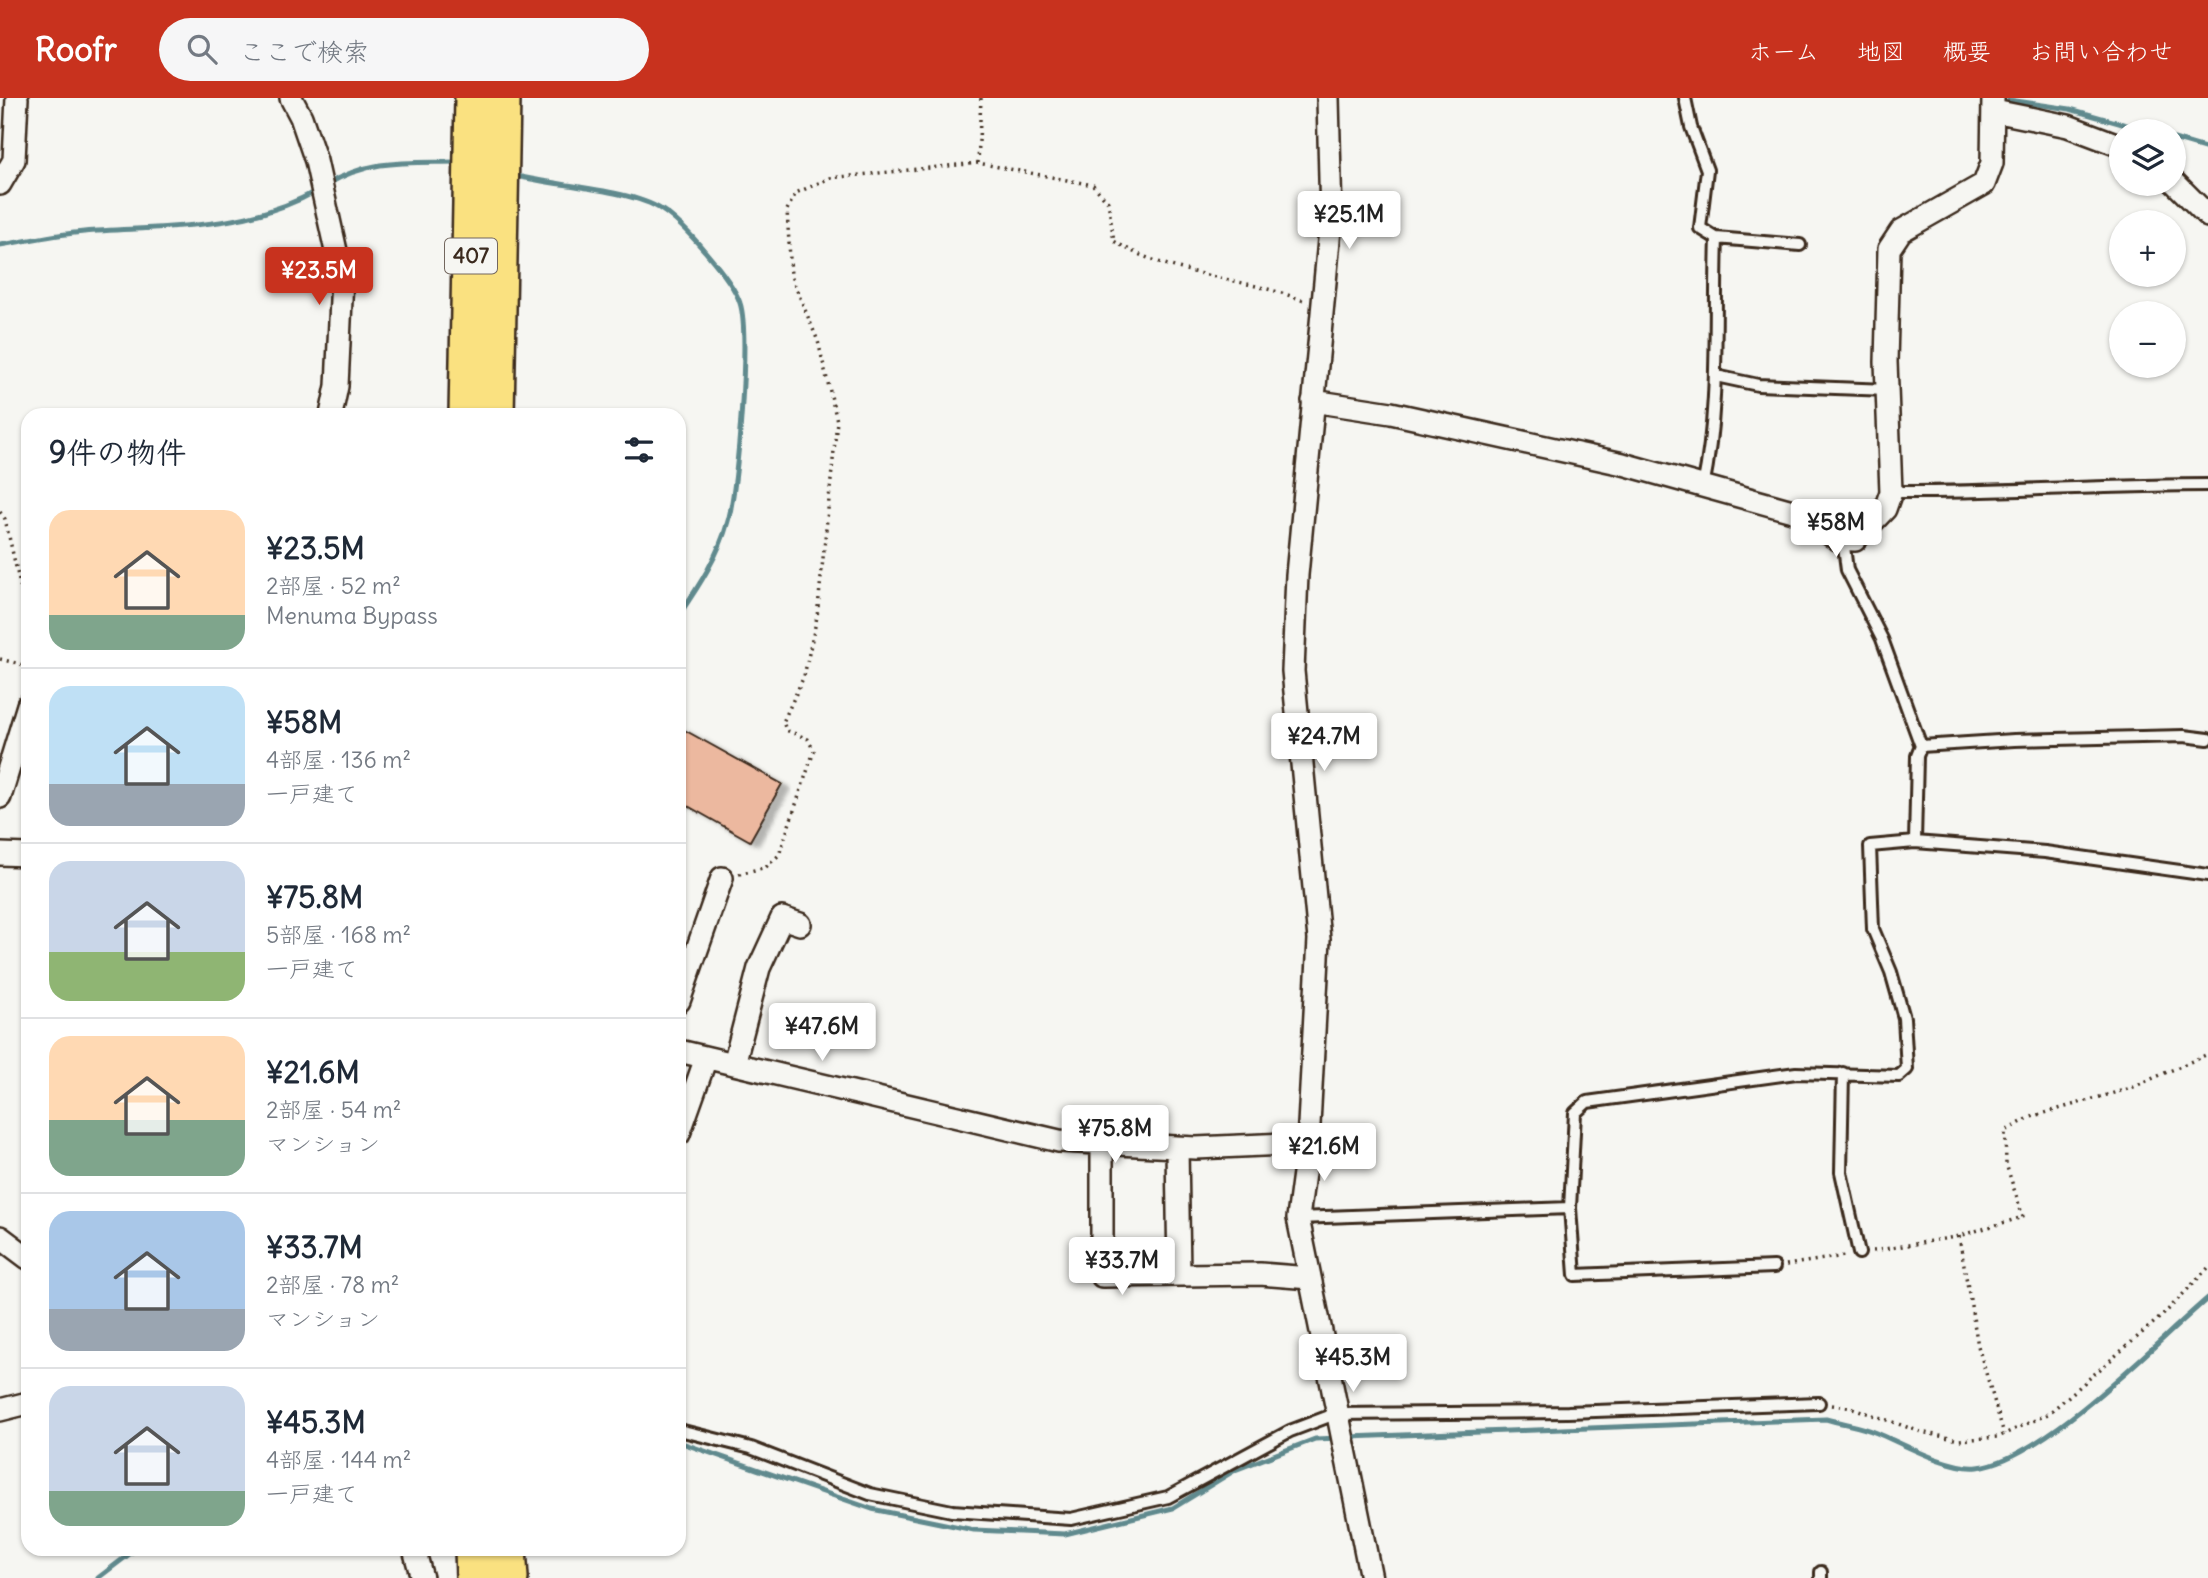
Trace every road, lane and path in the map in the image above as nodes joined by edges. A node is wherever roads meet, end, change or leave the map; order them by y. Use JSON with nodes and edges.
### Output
{"nodes":[{"id":1,"x":17,"y":98,"type":"edge"},
{"id":2,"x":291,"y":98,"type":"edge"},
{"id":3,"x":474,"y":98,"type":"edge"},
{"id":4,"x":501,"y":98,"type":"edge"},
{"id":5,"x":981,"y":98,"type":"edge"},
{"id":6,"x":1328,"y":98,"type":"edge"},
{"id":7,"x":1685,"y":98,"type":"edge"},
{"id":8,"x":1994,"y":104,"type":"edge"},
{"id":9,"x":2109,"y":141,"type":"edge"},
{"id":10,"x":978,"y":163,"type":"junction"},
{"id":11,"x":0,"y":184,"type":"edge"},
{"id":12,"x":2186,"y":194,"type":"edge"},
{"id":13,"x":2208,"y":216,"type":"edge"},
{"id":14,"x":1717,"y":238,"type":"junction"},
{"id":15,"x":1800,"y":244,"type":"dead end"},
{"id":16,"x":1322,"y":308,"type":"junction"},
{"id":17,"x":1716,"y":376,"type":"junction"},
{"id":18,"x":1888,"y":390,"type":"junction"},
{"id":19,"x":1313,"y":401,"type":"junction"},
{"id":20,"x":332,"y":408,"type":"edge"},
{"id":21,"x":468,"y":408,"type":"edge"},
{"id":22,"x":495,"y":408,"type":"edge"},
{"id":23,"x":2208,"y":485,"type":"edge"},
{"id":24,"x":1703,"y":487,"type":"junction"},
{"id":25,"x":1891,"y":492,"type":"junction"},
{"id":26,"x":0,"y":512,"type":"edge"},
{"id":27,"x":1843,"y":539,"type":"junction"},
{"id":28,"x":21,"y":589,"type":"edge"},
{"id":29,"x":0,"y":659,"type":"edge"},
{"id":30,"x":21,"y":664,"type":"edge"},
{"id":31,"x":21,"y":728,"type":"edge"},
{"id":32,"x":2208,"y":739,"type":"edge"},
{"id":33,"x":1921,"y":746,"type":"junction"},
{"id":34,"x":0,"y":797,"type":"edge"},
{"id":35,"x":1915,"y":842,"type":"junction"},
{"id":36,"x":0,"y":854,"type":"edge"},
{"id":37,"x":21,"y":855,"type":"edge"},
{"id":38,"x":2208,"y":875,"type":"edge"},
{"id":39,"x":722,"y":878,"type":"joint"},
{"id":40,"x":800,"y":925,"type":"dead end"},
{"id":41,"x":686,"y":980,"type":"edge"},
{"id":42,"x":686,"y":1053,"type":"edge"},
{"id":43,"x":2208,"y":1054,"type":"edge"},
{"id":44,"x":706,"y":1058,"type":"junction"},
{"id":45,"x":734,"y":1064,"type":"junction"},
{"id":46,"x":1843,"y":1073,"type":"junction"},
{"id":47,"x":686,"y":1114,"type":"edge"},
{"id":48,"x":1102,"y":1143,"type":"junction"},
{"id":49,"x":1308,"y":1143,"type":"junction"},
{"id":50,"x":1177,"y":1147,"type":"junction"},
{"id":51,"x":1570,"y":1208,"type":"junction"},
{"id":52,"x":1298,"y":1217,"type":"junction"},
{"id":53,"x":1959,"y":1236,"type":"junction"},
{"id":54,"x":0,"y":1237,"type":"edge"},
{"id":55,"x":21,"y":1253,"type":"edge"},
{"id":56,"x":1859,"y":1253,"type":"junction"},
{"id":57,"x":1774,"y":1267,"type":"joint"},
{"id":58,"x":2208,"y":1268,"type":"edge"},
{"id":59,"x":1179,"y":1275,"type":"junction"},
{"id":60,"x":1310,"y":1278,"type":"junction"},
{"id":61,"x":1819,"y":1403,"type":"joint"},
{"id":62,"x":21,"y":1405,"type":"edge"},
{"id":63,"x":0,"y":1410,"type":"edge"},
{"id":64,"x":1335,"y":1414,"type":"junction"},
{"id":65,"x":686,"y":1432,"type":"edge"},
{"id":66,"x":2004,"y":1434,"type":"junction"},
{"id":67,"x":416,"y":1556,"type":"edge"},
{"id":68,"x":474,"y":1556,"type":"edge"},
{"id":69,"x":507,"y":1556,"type":"edge"},
{"id":70,"x":422,"y":1578,"type":"edge"},
{"id":71,"x":475,"y":1578,"type":"edge"},
{"id":72,"x":509,"y":1578,"type":"edge"},
{"id":73,"x":1370,"y":1578,"type":"edge"}],
"edges":[{"from":1,"to":11,"type":"street"},
{"from":2,"to":20,"type":"street"},
{"from":3,"to":21,"type":"highway","number":"407"},
{"from":4,"to":22,"type":"highway","number":"407"},
{"from":5,"to":10,"type":"path"},
{"from":6,"to":16,"type":"street"},
{"from":7,"to":14,"type":"lane"},
{"from":8,"to":9,"type":"street"},
{"from":8,"to":18,"type":"street"},
{"from":10,"to":16,"type":"path"},
{"from":10,"to":39,"type":"path"},
{"from":12,"to":13,"type":"street"},
{"from":14,"to":15,"type":"lane"},
{"from":14,"to":17,"type":"lane"},
{"from":16,"to":19,"type":"street"},
{"from":17,"to":18,"type":"lane"},
{"from":17,"to":24,"type":"lane"},
{"from":18,"to":25,"type":"street"},
{"from":19,"to":24,"type":"street"},
{"from":19,"to":49,"type":"street"},
{"from":23,"to":25,"type":"lane"},
{"from":24,"to":27,"type":"street"},
{"from":25,"to":27,"type":"street"},
{"from":26,"to":28,"type":"path"},
{"from":27,"to":33,"type":"lane"},
{"from":29,"to":30,"type":"path"},
{"from":31,"to":34,"type":"street"},
{"from":32,"to":33,"type":"lane"},
{"from":33,"to":35,"type":"lane"},
{"from":35,"to":38,"type":"lane"},
{"from":35,"to":46,"type":"lane"},
{"from":36,"to":37,"type":"street"},
{"from":39,"to":41,"type":"street"},
{"from":40,"to":45,"type":"street"},
{"from":42,"to":44,"type":"street"},
{"from":43,"to":53,"type":"path"},
{"from":44,"to":45,"type":"street"},
{"from":44,"to":47,"type":"street"},
{"from":45,"to":48,"type":"street"},
{"from":46,"to":51,"type":"lane"},
{"from":46,"to":56,"type":"lane"},
{"from":48,"to":50,"type":"street"},
{"from":48,"to":59,"type":"street"},
{"from":49,"to":50,"type":"street"},
{"from":49,"to":52,"type":"street"},
{"from":50,"to":59,"type":"street"},
{"from":51,"to":52,"type":"lane"},
{"from":51,"to":57,"type":"lane"},
{"from":52,"to":60,"type":"street"},
{"from":53,"to":56,"type":"path"},
{"from":53,"to":66,"type":"path"},
{"from":54,"to":55,"type":"street"},
{"from":56,"to":57,"type":"path"},
{"from":58,"to":66,"type":"path"},
{"from":59,"to":60,"type":"street"},
{"from":60,"to":64,"type":"street"},
{"from":61,"to":64,"type":"lane"},
{"from":61,"to":66,"type":"path"},
{"from":62,"to":63,"type":"street"},
{"from":64,"to":65,"type":"lane"},
{"from":64,"to":73,"type":"street"},
{"from":67,"to":70,"type":"street"},
{"from":68,"to":71,"type":"highway"},
{"from":69,"to":72,"type":"highway"}]}
